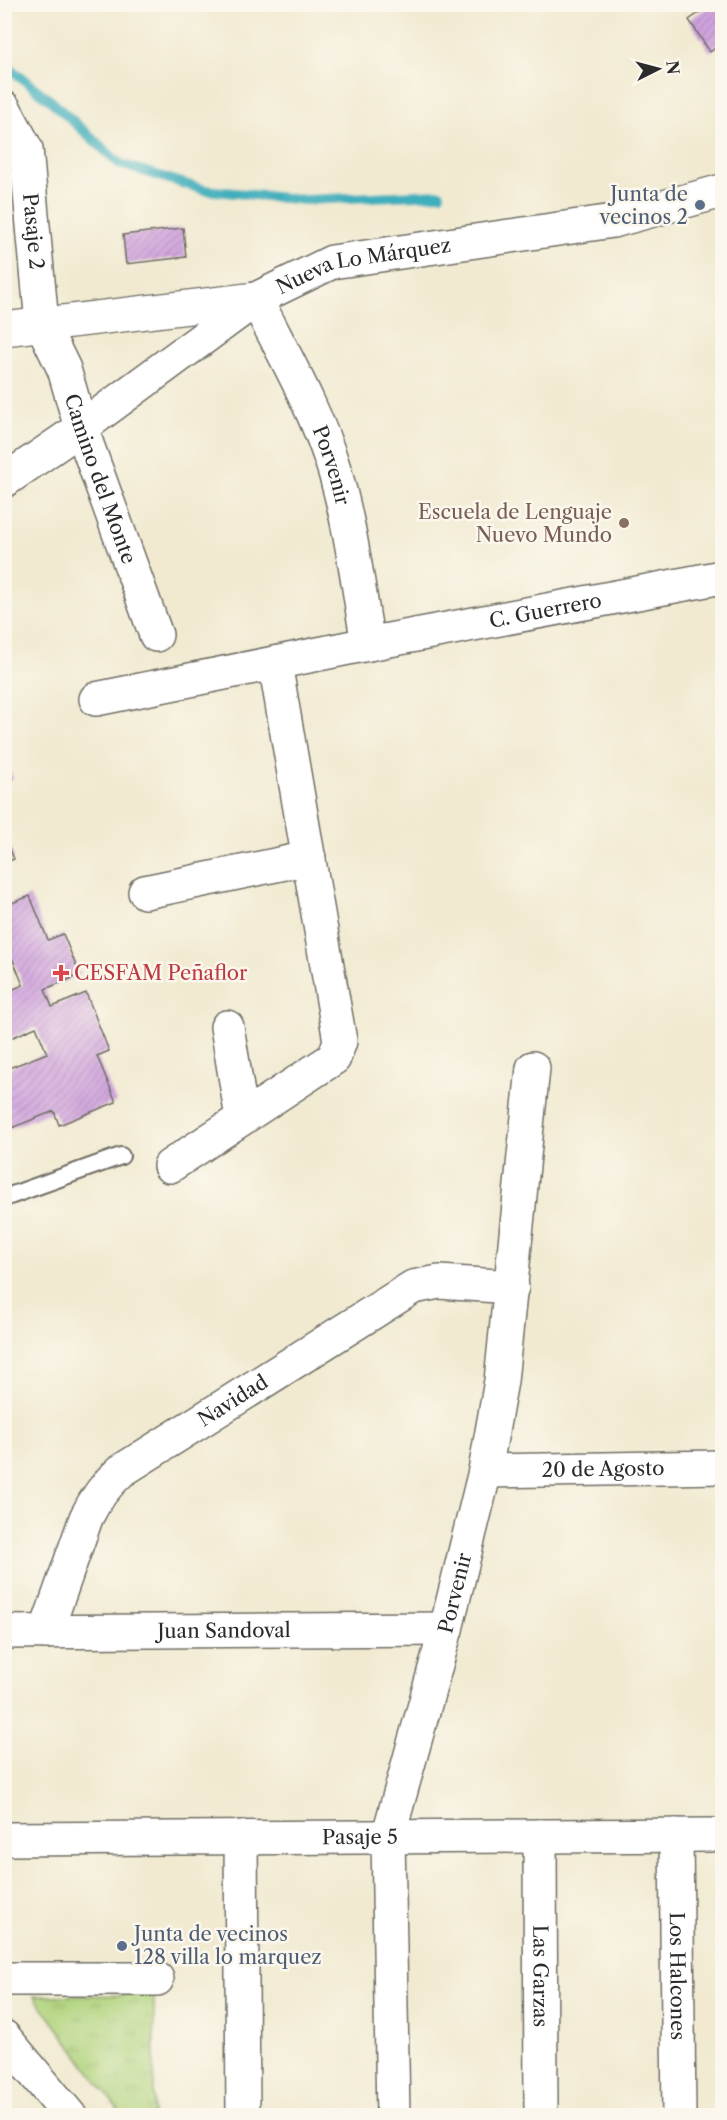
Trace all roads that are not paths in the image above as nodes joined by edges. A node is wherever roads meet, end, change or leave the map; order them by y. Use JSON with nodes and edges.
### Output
{"nodes":[{"id":1,"x":4,"y":108,"type":"edge"},
{"id":2,"x":723,"y":191,"type":"edge"},
{"id":3,"x":256,"y":299,"type":"junction"},
{"id":4,"x":42,"y":324,"type":"junction"},
{"id":5,"x":4,"y":329,"type":"edge"},
{"id":6,"x":81,"y":428,"type":"junction"},
{"id":7,"x":4,"y":480,"type":"edge"},
{"id":8,"x":723,"y":577,"type":"edge"},
{"id":9,"x":156,"y":635,"type":"dead end"},
{"id":10,"x":368,"y":644,"type":"junction"},
{"id":11,"x":275,"y":663,"type":"junction"},
{"id":12,"x":96,"y":699,"type":"dead end"},
{"id":13,"x":309,"y":858,"type":"junction"},
{"id":14,"x":145,"y":892,"type":"dead end"},
{"id":15,"x":227,"y":1027,"type":"dead end"},
{"id":16,"x":533,"y":1068,"type":"dead end"},
{"id":17,"x":242,"y":1119,"type":"junction"},
{"id":18,"x":121,"y":1156,"type":"dead end"},
{"id":19,"x":171,"y":1166,"type":"dead end"},
{"id":20,"x":4,"y":1198,"type":"edge"},
{"id":21,"x":512,"y":1287,"type":"junction"},
{"id":22,"x":723,"y":1467,"type":"edge"},
{"id":23,"x":485,"y":1471,"type":"junction"},
{"id":24,"x":446,"y":1629,"type":"junction"},
{"id":25,"x":4,"y":1632,"type":"edge"},
{"id":26,"x":46,"y":1632,"type":"junction"},
{"id":27,"x":676,"y":1835,"type":"junction"},
{"id":28,"x":713,"y":1835,"type":"dead end"},
{"id":29,"x":540,"y":1836,"type":"junction"},
{"id":30,"x":240,"y":1837,"type":"junction"},
{"id":31,"x":388,"y":1837,"type":"junction"},
{"id":32,"x":4,"y":1839,"type":"edge"},
{"id":33,"x":4,"y":1979,"type":"edge"},
{"id":34,"x":157,"y":1979,"type":"dead end"},
{"id":35,"x":4,"y":2037,"type":"edge"},
{"id":36,"x":70,"y":2115,"type":"edge"},
{"id":37,"x":243,"y":2115,"type":"edge"},
{"id":38,"x":393,"y":2115,"type":"edge"},
{"id":39,"x":541,"y":2115,"type":"edge"},
{"id":40,"x":679,"y":2115,"type":"edge"}],
"edges":[{"from":1,"to":4,"type":"street","name":"Pasaje 2"},
{"from":2,"to":3,"type":"street","name":"Nueva Lo Márquez"},
{"from":3,"to":4,"type":"street","name":"Nueva Lo Márquez"},
{"from":3,"to":6,"type":"street"},
{"from":3,"to":10,"type":"street","name":"Porvenir"},
{"from":4,"to":5,"type":"street","name":"Nueva Lo Márquez"},
{"from":4,"to":6,"type":"street","name":"Camino del Monte"},
{"from":6,"to":7,"type":"street"},
{"from":6,"to":9,"type":"street","name":"Camino del Monte"},
{"from":8,"to":10,"type":"street","name":"C. Guerrero"},
{"from":10,"to":11,"type":"street","name":"C. Guerrero"},
{"from":11,"to":12,"type":"street","name":"C. Guerrero"},
{"from":11,"to":13,"type":"street"},
{"from":13,"to":14,"type":"street"},
{"from":13,"to":17,"type":"street"},
{"from":15,"to":17,"type":"street"},
{"from":16,"to":21,"type":"street","name":"Porvenir"},
{"from":17,"to":19,"type":"street"},
{"from":18,"to":20,"type":"lane"},
{"from":21,"to":23,"type":"street","name":"Porvenir"},
{"from":21,"to":26,"type":"street","name":"Navidad"},
{"from":22,"to":23,"type":"street","name":"20 de Agosto"},
{"from":23,"to":24,"type":"street","name":"Porvenir"},
{"from":24,"to":26,"type":"street","name":"Juan Sandoval"},
{"from":24,"to":31,"type":"street","name":"Porvenir"},
{"from":25,"to":26,"type":"street","name":"Juan Sandoval"},
{"from":27,"to":28,"type":"street","name":"Pasaje 5"},
{"from":27,"to":29,"type":"street","name":"Pasaje 5"},
{"from":27,"to":40,"type":"street","name":"Los Halcones"},
{"from":29,"to":31,"type":"street","name":"Pasaje 5"},
{"from":29,"to":39,"type":"street","name":"Las Garzas"},
{"from":30,"to":31,"type":"street","name":"Pasaje 5"},
{"from":30,"to":32,"type":"street","name":"Pasaje 5"},
{"from":30,"to":37,"type":"street"},
{"from":31,"to":38,"type":"street","name":"Porvenir"},
{"from":33,"to":34,"type":"street"},
{"from":35,"to":36,"type":"street"}]}
